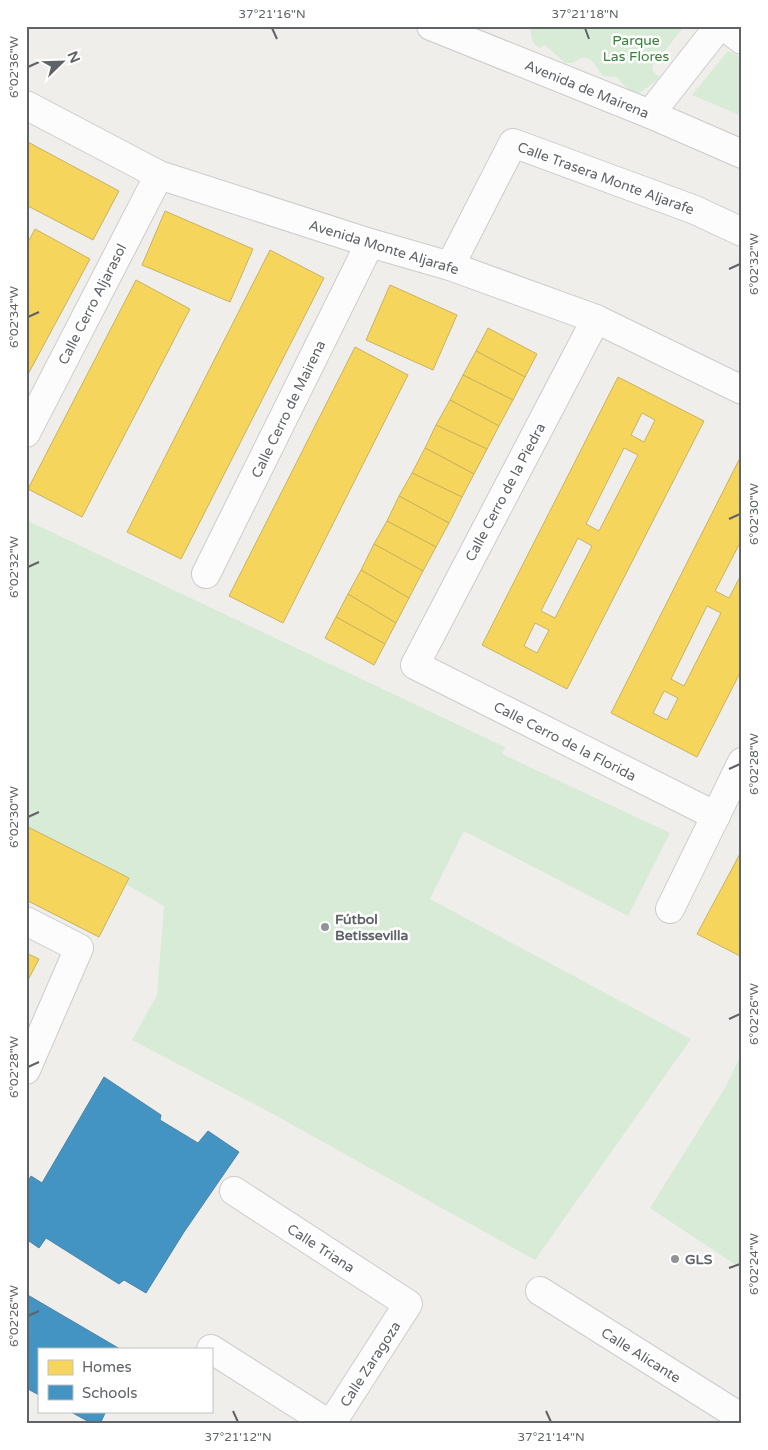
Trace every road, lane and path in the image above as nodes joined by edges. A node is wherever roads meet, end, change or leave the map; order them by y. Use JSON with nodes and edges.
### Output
{"nodes":[{"id":1,"x":431,"y":26,"type":"edge"},
{"id":2,"x":719,"y":26,"type":"edge"},
{"id":3,"x":724,"y":26,"type":"edge"},
{"id":4,"x":742,"y":40,"type":"edge"},
{"id":5,"x":26,"y":105,"type":"edge"},
{"id":6,"x":650,"y":114,"type":"junction"},
{"id":7,"x":742,"y":154,"type":"edge"},
{"id":8,"x":159,"y":175,"type":"junction"},
{"id":9,"x":742,"y":232,"type":"edge"},
{"id":10,"x":370,"y":243,"type":"junction"},
{"id":11,"x":450,"y":266,"type":"junction"},
{"id":12,"x":596,"y":319,"type":"junction"},
{"id":13,"x":742,"y":390,"type":"edge"},
{"id":14,"x":26,"y":433,"type":"edge"},
{"id":15,"x":206,"y":574,"type":"dead end"},
{"id":16,"x":415,"y":665,"type":"joint"},
{"id":17,"x":742,"y":762,"type":"edge"},
{"id":18,"x":716,"y":816,"type":"junction"},
{"id":19,"x":670,"y":909,"type":"dead end"},
{"id":20,"x":26,"y":921,"type":"edge"},
{"id":21,"x":26,"y":1070,"type":"edge"},
{"id":22,"x":234,"y":1191,"type":"dead end"},
{"id":23,"x":540,"y":1291,"type":"dead end"},
{"id":24,"x":408,"y":1304,"type":"joint"},
{"id":25,"x":212,"y":1350,"type":"edge"},
{"id":26,"x":742,"y":1418,"type":"edge"},
{"id":27,"x":330,"y":1424,"type":"edge"}],
"edges":[{"from":1,"to":6,"type":"street","name":"Avenida de Mairena"},
{"from":2,"to":6,"type":"street"},
{"from":3,"to":4,"type":"street"},
{"from":5,"to":8,"type":"street","name":"Avenida Monte Aljarafe"},
{"from":6,"to":7,"type":"street","name":"Avenida de Mairena"},
{"from":8,"to":10,"type":"street","name":"Avenida Monte Aljarafe"},
{"from":8,"to":14,"type":"street","name":"Calle Cerro Aljarasol"},
{"from":9,"to":11,"type":"street","name":"Calle Trasera Monte Aljarafe"},
{"from":10,"to":11,"type":"street","name":"Avenida Monte Aljarafe"},
{"from":10,"to":15,"type":"street","name":"Calle Cerro de Mairena"},
{"from":11,"to":12,"type":"street","name":"Avenida Monte Aljarafe"},
{"from":12,"to":13,"type":"street","name":"Avenida Monte Aljarafe"},
{"from":12,"to":16,"type":"street","name":"Calle Cerro de la Piedra"},
{"from":16,"to":18,"type":"street","name":"Calle Cerro de la Florida"},
{"from":17,"to":18,"type":"street"},
{"from":18,"to":19,"type":"street"},
{"from":20,"to":21,"type":"street"},
{"from":22,"to":24,"type":"street","name":"Calle Triana"},
{"from":23,"to":26,"type":"street","name":"Calle Alicante"},
{"from":24,"to":27,"type":"street","name":"Calle Zaragoza"},
{"from":25,"to":27,"type":"street"}]}
